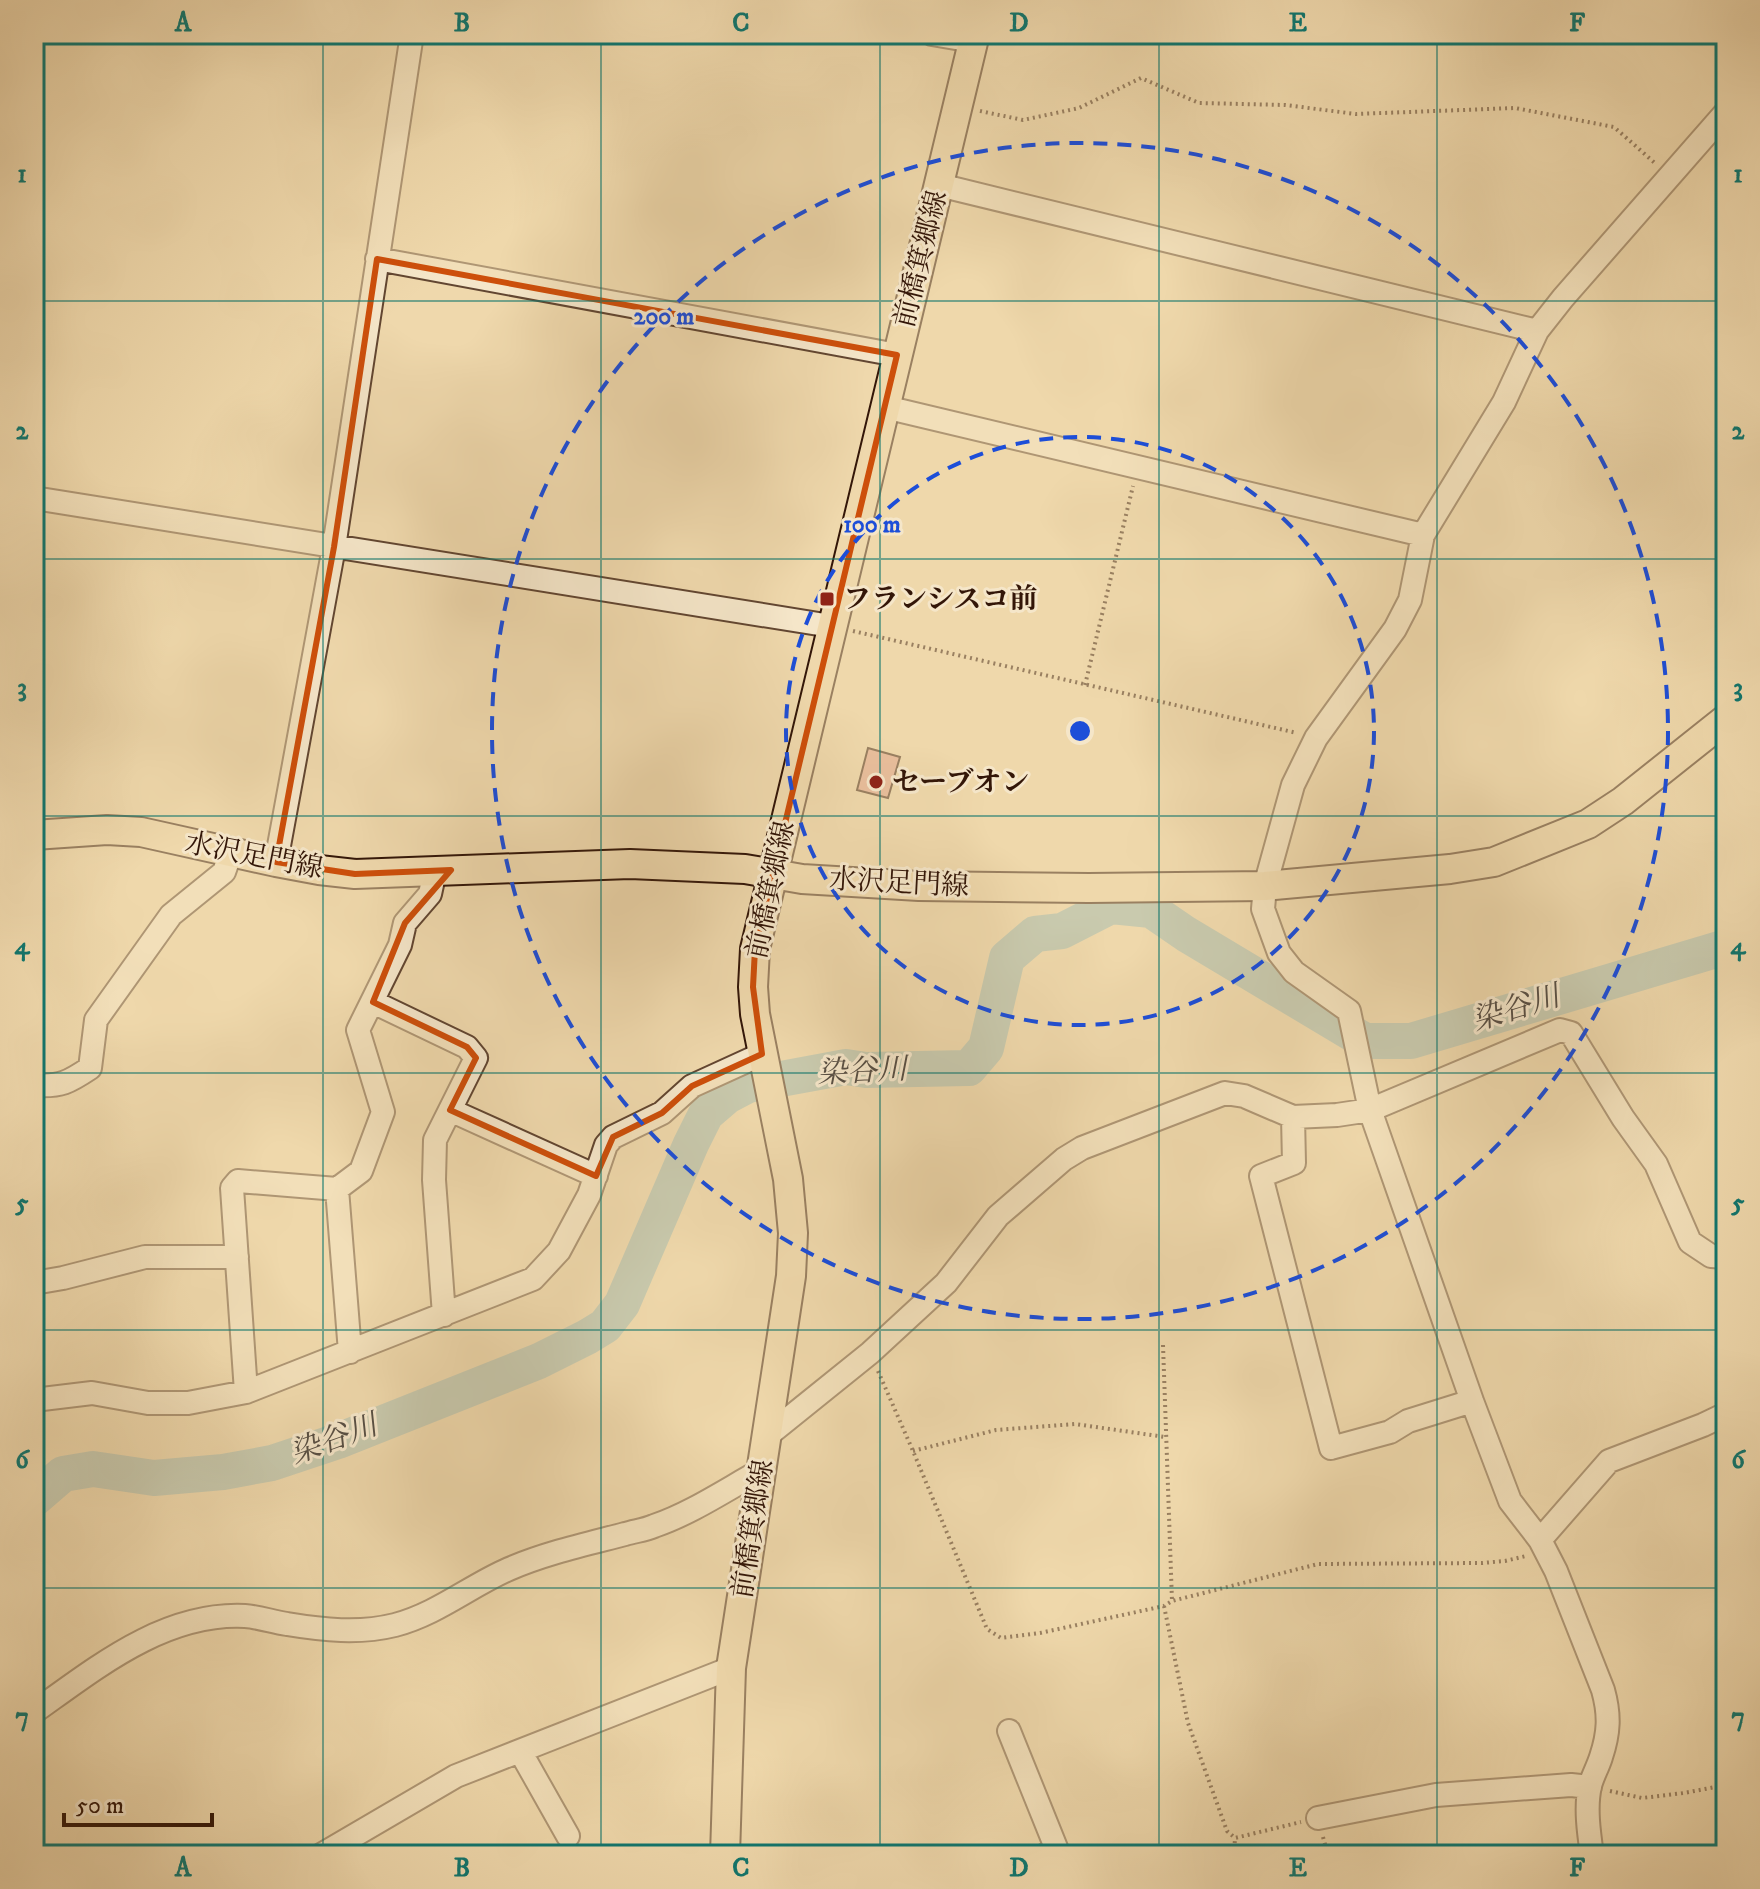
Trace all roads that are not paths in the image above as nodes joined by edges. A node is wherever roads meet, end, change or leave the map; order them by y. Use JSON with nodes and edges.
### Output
{"nodes":[{"id":1,"x":412,"y":34,"type":"edge"},
{"id":2,"x":932,"y":34,"type":"edge"},
{"id":3,"x":974,"y":37,"type":"edge"},
{"id":4,"x":1726,"y":112,"type":"edge"},
{"id":5,"x":939,"y":185,"type":"junction"},
{"id":6,"x":377,"y":259,"type":"junction"},
{"id":7,"x":1537,"y":331,"type":"junction"},
{"id":8,"x":897,"y":355,"type":"junction"},
{"id":9,"x":885,"y":407,"type":"junction"},
{"id":10,"x":34,"y":498,"type":"edge"},
{"id":11,"x":1423,"y":535,"type":"junction"},
{"id":12,"x":334,"y":547,"type":"junction"},
{"id":13,"x":831,"y":626,"type":"junction"},
{"id":14,"x":1726,"y":719,"type":"edge"},
{"id":15,"x":34,"y":835,"type":"edge"},
{"id":16,"x":231,"y":852,"type":"junction"},
{"id":17,"x":276,"y":862,"type":"junction"},
{"id":18,"x":435,"y":871,"type":"junction"},
{"id":19,"x":772,"y":874,"type":"junction"},
{"id":20,"x":1265,"y":886,"type":"junction"},
{"id":21,"x":373,"y":1002,"type":"junction"},
{"id":22,"x":763,"y":1059,"type":"junction"},
{"id":23,"x":34,"y":1085,"type":"edge"},
{"id":24,"x":450,"y":1110,"type":"junction"},
{"id":25,"x":1370,"y":1110,"type":"junction"},
{"id":26,"x":1293,"y":1117,"type":"junction"},
{"id":27,"x":596,"y":1176,"type":"junction"},
{"id":28,"x":337,"y":1189,"type":"junction"},
{"id":29,"x":237,"y":1257,"type":"junction"},
{"id":30,"x":1726,"y":1257,"type":"edge"},
{"id":31,"x":34,"y":1283,"type":"edge"},
{"id":32,"x":444,"y":1315,"type":"junction"},
{"id":33,"x":350,"y":1352,"type":"junction"},
{"id":34,"x":246,"y":1392,"type":"junction"},
{"id":35,"x":34,"y":1400,"type":"edge"},
{"id":36,"x":1472,"y":1401,"type":"junction"},
{"id":37,"x":1726,"y":1414,"type":"edge"},
{"id":38,"x":767,"y":1436,"type":"junction"},
{"id":39,"x":762,"y":1470,"type":"junction"},
{"id":40,"x":1540,"y":1540,"type":"junction"},
{"id":41,"x":731,"y":1668,"type":"junction"},
{"id":42,"x":34,"y":1712,"type":"edge"},
{"id":43,"x":1009,"y":1731,"type":"dead end"},
{"id":44,"x":520,"y":1751,"type":"junction"},
{"id":45,"x":1590,"y":1787,"type":"junction"},
{"id":46,"x":1318,"y":1818,"type":"road end"},
{"id":47,"x":568,"y":1836,"type":"dead end"},
{"id":48,"x":321,"y":1855,"type":"edge"},
{"id":49,"x":725,"y":1855,"type":"edge"},
{"id":50,"x":1045,"y":1855,"type":"edge"},
{"id":51,"x":1592,"y":1855,"type":"edge"}],
"edges":[{"from":1,"to":6,"type":"street"},
{"from":2,"to":3,"type":"street"},
{"from":3,"to":5,"type":"main road","name":"前橋箕郷線"},
{"from":4,"to":7,"type":"street"},
{"from":5,"to":7,"type":"street"},
{"from":5,"to":8,"type":"main road","name":"前橋箕郷線"},
{"from":6,"to":8,"type":"street"},
{"from":6,"to":12,"type":"street"},
{"from":7,"to":11,"type":"street"},
{"from":8,"to":9,"type":"main road","name":"前橋箕郷線"},
{"from":9,"to":11,"type":"street"},
{"from":9,"to":13,"type":"main road","name":"前橋箕郷線"},
{"from":10,"to":12,"type":"street"},
{"from":11,"to":20,"type":"street"},
{"from":12,"to":13,"type":"street"},
{"from":12,"to":17,"type":"street"},
{"from":13,"to":19,"type":"main road","name":"前橋箕郷線"},
{"from":14,"to":20,"type":"main road","name":"水沢足門線"},
{"from":15,"to":16,"type":"main road","name":"水沢足門線"},
{"from":16,"to":17,"type":"main road","name":"水沢足門線"},
{"from":16,"to":23,"type":"street"},
{"from":17,"to":18,"type":"main road","name":"水沢足門線"},
{"from":18,"to":19,"type":"main road","name":"水沢足門線"},
{"from":18,"to":21,"type":"street"},
{"from":19,"to":20,"type":"main road","name":"水沢足門線"},
{"from":19,"to":22,"type":"main road","name":"前橋箕郷線"},
{"from":20,"to":25,"type":"street"},
{"from":21,"to":24,"type":"street"},
{"from":21,"to":28,"type":"street"},
{"from":22,"to":27,"type":"street"},
{"from":22,"to":38,"type":"main road","name":"前橋箕郷線"},
{"from":24,"to":27,"type":"street"},
{"from":24,"to":32,"type":"street"},
{"from":25,"to":26,"type":"street"},
{"from":25,"to":30,"type":"street"},
{"from":25,"to":36,"type":"street"},
{"from":26,"to":36,"type":"street"},
{"from":26,"to":38,"type":"street"},
{"from":27,"to":32,"type":"street"},
{"from":28,"to":29,"type":"street"},
{"from":28,"to":33,"type":"street"},
{"from":29,"to":31,"type":"street"},
{"from":29,"to":34,"type":"street"},
{"from":32,"to":33,"type":"street"},
{"from":33,"to":34,"type":"street"},
{"from":34,"to":35,"type":"street"},
{"from":36,"to":40,"type":"street"},
{"from":37,"to":40,"type":"street"},
{"from":38,"to":39,"type":"main road","name":"前橋箕郷線"},
{"from":39,"to":41,"type":"main road","name":"前橋箕郷線"},
{"from":39,"to":42,"type":"street"},
{"from":40,"to":45,"type":"street"},
{"from":41,"to":44,"type":"street"},
{"from":41,"to":49,"type":"main road","name":"前橋箕郷線"},
{"from":43,"to":50,"type":"street"},
{"from":44,"to":47,"type":"street"},
{"from":44,"to":48,"type":"street"},
{"from":45,"to":46,"type":"street"},
{"from":45,"to":51,"type":"street"}]}
